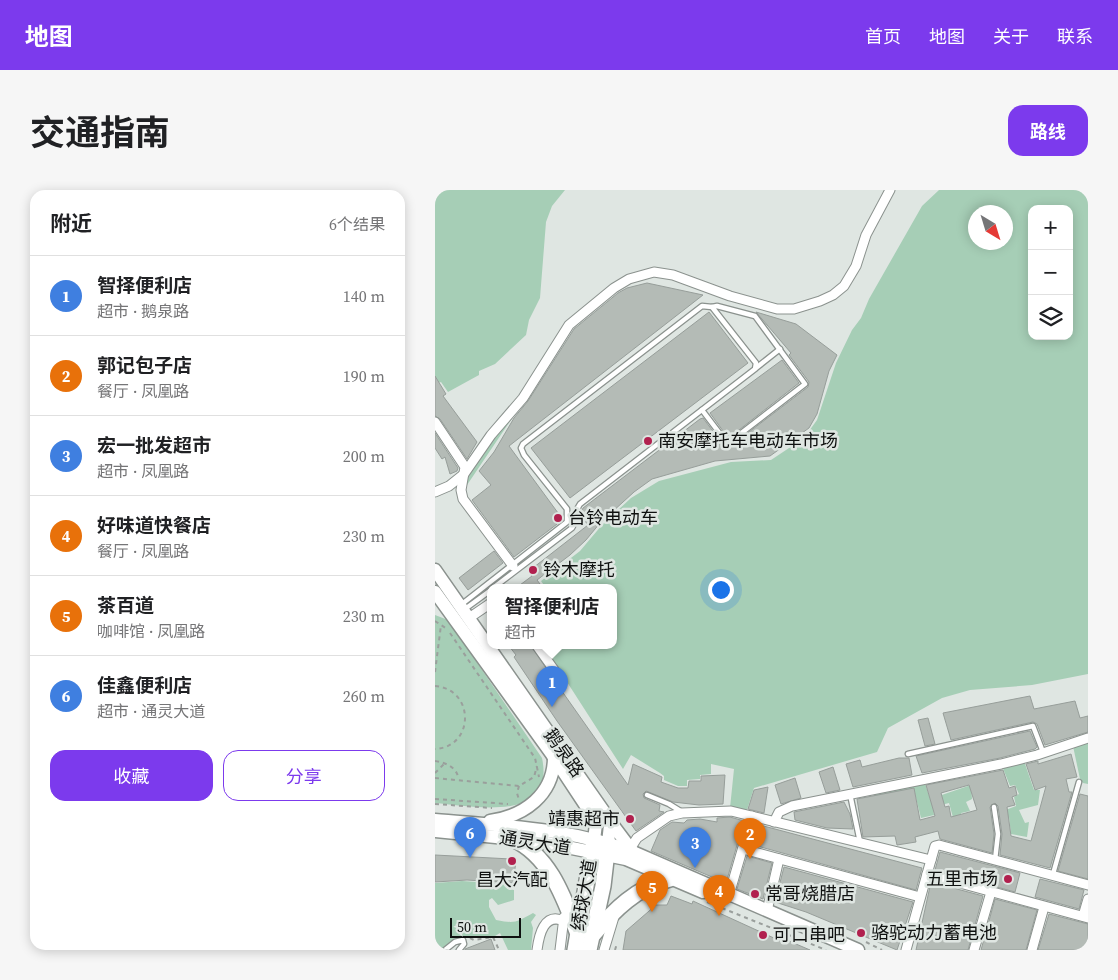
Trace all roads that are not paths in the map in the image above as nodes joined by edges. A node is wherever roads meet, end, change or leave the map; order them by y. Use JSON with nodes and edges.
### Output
{"nodes":[{"id":1,"x":890,"y":190,"type":"edge"},
{"id":2,"x":713,"y":307,"type":"junction"},
{"id":3,"x":780,"y":349,"type":"junction"},
{"id":4,"x":755,"y":369,"type":"junction"},
{"id":5,"x":702,"y":410,"type":"junction"},
{"id":6,"x":435,"y":422,"type":"edge"},
{"id":7,"x":465,"y":474,"type":"junction"},
{"id":8,"x":435,"y":492,"type":"edge"},
{"id":9,"x":513,"y":566,"type":"junction"},
{"id":10,"x":437,"y":576,"type":"edge"},
{"id":11,"x":493,"y":584,"type":"edge"},
{"id":12,"x":499,"y":584,"type":"edge"},
{"id":13,"x":487,"y":590,"type":"edge"},
{"id":14,"x":435,"y":592,"type":"edge"},
{"id":15,"x":487,"y":593,"type":"edge"},
{"id":16,"x":487,"y":604,"type":"edge"},
{"id":17,"x":464,"y":611,"type":"junction"},
{"id":18,"x":487,"y":644,"type":"edge"},
{"id":19,"x":490,"y":649,"type":"edge"},
{"id":20,"x":539,"y":649,"type":"edge"},
{"id":21,"x":557,"y":674,"type":"dead end"},
{"id":22,"x":1088,"y":738,"type":"edge"},
{"id":23,"x":1043,"y":752,"type":"junction"},
{"id":24,"x":908,"y":754,"type":"dead end"},
{"id":25,"x":553,"y":757,"type":"junction"},
{"id":26,"x":1079,"y":782,"type":"dead end"},
{"id":27,"x":850,"y":794,"type":"junction"},
{"id":28,"x":647,"y":795,"type":"dead end"},
{"id":29,"x":994,"y":807,"type":"dead end"},
{"id":30,"x":682,"y":814,"type":"junction"},
{"id":31,"x":752,"y":816,"type":"junction"},
{"id":32,"x":607,"y":817,"type":"junction"},
{"id":33,"x":435,"y":820,"type":"edge"},
{"id":34,"x":774,"y":822,"type":"junction"},
{"id":35,"x":474,"y":824,"type":"junction"},
{"id":36,"x":435,"y":831,"type":"edge"},
{"id":37,"x":513,"y":839,"type":"junction"},
{"id":38,"x":860,"y":843,"type":"junction"},
{"id":39,"x":600,"y":848,"type":"junction"},
{"id":40,"x":743,"y":849,"type":"junction"},
{"id":41,"x":632,"y":851,"type":"junction"},
{"id":42,"x":779,"y":859,"type":"junction"},
{"id":43,"x":931,"y":860,"type":"junction"},
{"id":44,"x":995,"y":860,"type":"junction"},
{"id":45,"x":927,"y":874,"type":"junction"},
{"id":46,"x":1053,"y":874,"type":"junction"},
{"id":47,"x":670,"y":879,"type":"junction"},
{"id":48,"x":1088,"y":884,"type":"edge"},
{"id":49,"x":991,"y":892,"type":"junction"},
{"id":50,"x":729,"y":894,"type":"junction"},
{"id":51,"x":920,"y":897,"type":"junction"},
{"id":52,"x":1088,"y":899,"type":"edge"},
{"id":53,"x":565,"y":902,"type":"junction"},
{"id":54,"x":620,"y":907,"type":"junction"},
{"id":55,"x":1044,"y":907,"type":"junction"},
{"id":56,"x":767,"y":911,"type":"junction"},
{"id":57,"x":1085,"y":917,"type":"edge"},
{"id":58,"x":564,"y":921,"type":"junction"},
{"id":59,"x":586,"y":940,"type":"edge"},
{"id":60,"x":445,"y":950,"type":"edge"},
{"id":61,"x":459,"y":950,"type":"edge"},
{"id":62,"x":537,"y":950,"type":"edge"},
{"id":63,"x":560,"y":950,"type":"edge"},
{"id":64,"x":575,"y":950,"type":"edge"},
{"id":65,"x":605,"y":950,"type":"edge"},
{"id":66,"x":841,"y":950,"type":"edge"},
{"id":67,"x":858,"y":950,"type":"edge"},
{"id":68,"x":906,"y":950,"type":"edge"},
{"id":69,"x":974,"y":950,"type":"edge"},
{"id":70,"x":1032,"y":950,"type":"edge"}],
"edges":[{"from":1,"to":7,"type":"street"},
{"from":2,"to":3,"type":"lane"},
{"from":2,"to":4,"type":"lane"},
{"from":2,"to":9,"type":"lane"},
{"from":3,"to":4,"type":"lane"},
{"from":3,"to":5,"type":"lane"},
{"from":4,"to":5,"type":"lane"},
{"from":5,"to":12,"type":"lane"},
{"from":6,"to":7,"type":"street"},
{"from":7,"to":8,"type":"street"},
{"from":7,"to":9,"type":"street"},
{"from":9,"to":11,"type":"lane"},
{"from":10,"to":17,"type":"main road","name":"鹅泉路"},
{"from":13,"to":17,"type":"lane"},
{"from":14,"to":25,"type":"main road","name":"鹅泉路"},
{"from":15,"to":17,"type":"lane"},
{"from":16,"to":17,"type":"street"},
{"from":17,"to":18,"type":"main road","name":"鹅泉路"},
{"from":19,"to":32,"type":"main road","name":"鹅泉路"},
{"from":20,"to":21,"type":"street"},
{"from":22,"to":23,"type":"street"},
{"from":23,"to":24,"type":"lane"},
{"from":23,"to":27,"type":"street"},
{"from":25,"to":35,"type":"main road"},
{"from":25,"to":39,"type":"main road","name":"鹅泉路"},
{"from":26,"to":46,"type":"lane"},
{"from":27,"to":34,"type":"street"},
{"from":27,"to":38,"type":"lane"},
{"from":28,"to":30,"type":"lane"},
{"from":29,"to":44,"type":"lane"},
{"from":30,"to":31,"type":"street"},
{"from":30,"to":41,"type":"street"},
{"from":31,"to":34,"type":"street"},
{"from":31,"to":40,"type":"street"},
{"from":32,"to":39,"type":"main road"},
{"from":32,"to":41,"type":"main road","name":"鹅泉路"},
{"from":33,"to":35,"type":"main road","name":"通灵大道"},
{"from":34,"to":38,"type":"street"},
{"from":35,"to":39,"type":"main road","name":"通灵大道"},
{"from":36,"to":37,"type":"main road","name":"通灵大道"},
{"from":37,"to":39,"type":"main road","name":"通灵大道"},
{"from":37,"to":53,"type":"main road"},
{"from":38,"to":43,"type":"street"},
{"from":39,"to":41,"type":"main road"},
{"from":39,"to":47,"type":"main road"},
{"from":39,"to":59,"type":"main road","name":"绣球大道"},
{"from":40,"to":42,"type":"street"},
{"from":40,"to":50,"type":"street"},
{"from":41,"to":50,"type":"main road"},
{"from":42,"to":51,"type":"street"},
{"from":42,"to":56,"type":"street"},
{"from":43,"to":44,"type":"street"},
{"from":43,"to":45,"type":"street"},
{"from":44,"to":46,"type":"street"},
{"from":45,"to":49,"type":"street"},
{"from":45,"to":51,"type":"street"},
{"from":46,"to":48,"type":"street"},
{"from":47,"to":54,"type":"main road"},
{"from":47,"to":66,"type":"main road"},
{"from":49,"to":55,"type":"street"},
{"from":49,"to":69,"type":"street"},
{"from":50,"to":56,"type":"main road"},
{"from":51,"to":68,"type":"street"},
{"from":52,"to":57,"type":"street"},
{"from":53,"to":58,"type":"street"},
{"from":53,"to":59,"type":"main road"},
{"from":54,"to":59,"type":"main road"},
{"from":54,"to":65,"type":"street"},
{"from":55,"to":57,"type":"street"},
{"from":55,"to":70,"type":"street"},
{"from":56,"to":67,"type":"main road"},
{"from":58,"to":62,"type":"street"},
{"from":58,"to":63,"type":"street"},
{"from":59,"to":64,"type":"main road","name":"绣球大道"},
{"from":60,"to":61,"type":"lane"}]}
